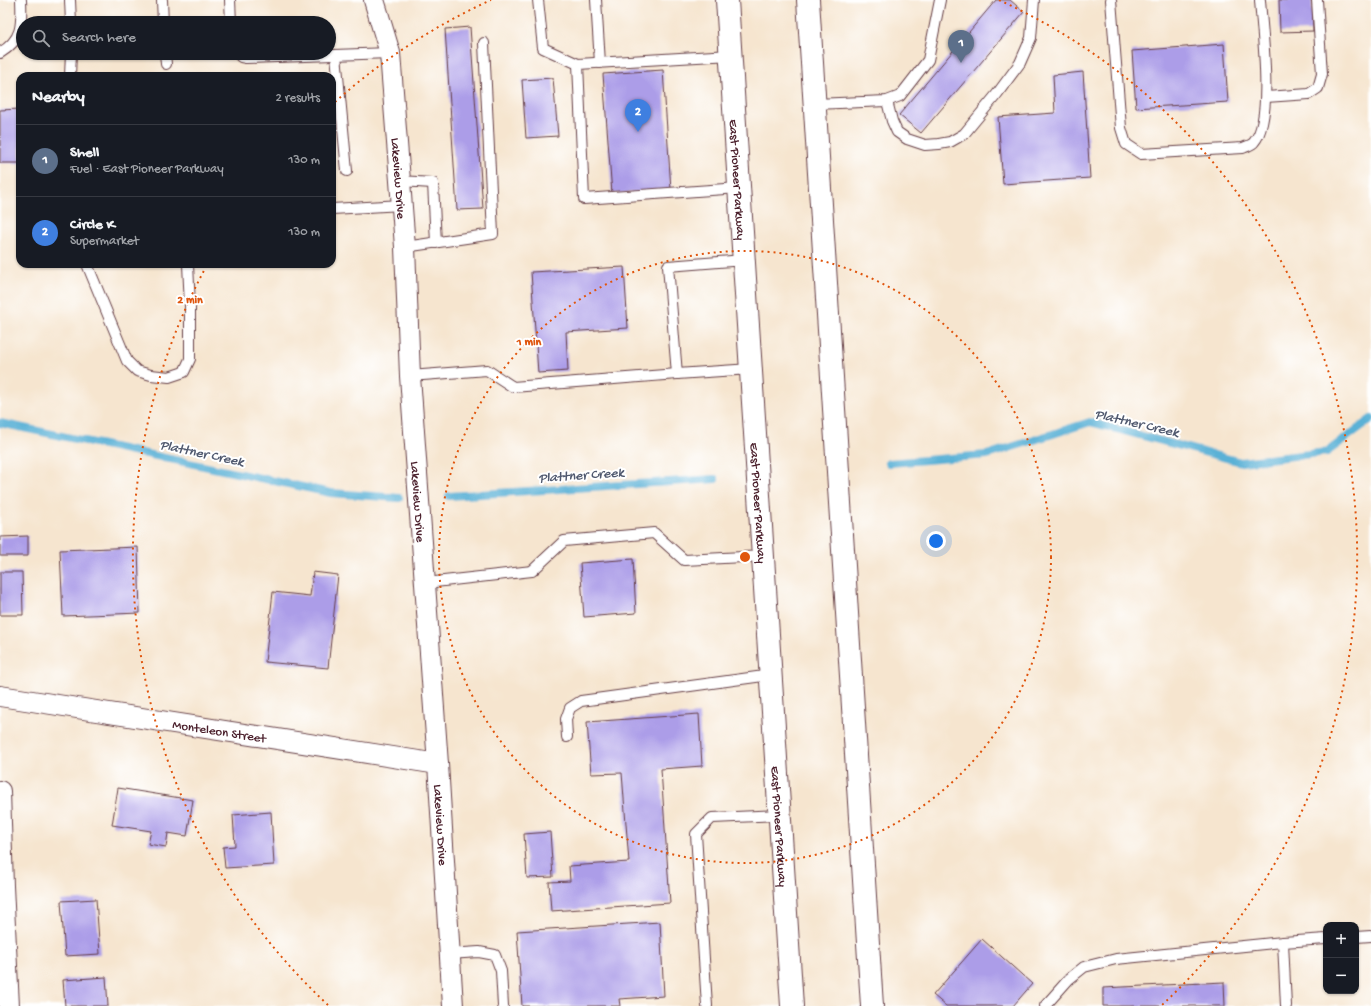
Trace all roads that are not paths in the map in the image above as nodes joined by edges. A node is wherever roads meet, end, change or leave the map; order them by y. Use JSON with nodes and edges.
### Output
{"nodes":[{"id":1,"x":21,"y":0,"type":"edge"},
{"id":2,"x":70,"y":0,"type":"edge"},
{"id":3,"x":162,"y":0,"type":"edge"},
{"id":4,"x":230,"y":0,"type":"edge"},
{"id":5,"x":374,"y":0,"type":"edge"},
{"id":6,"x":538,"y":0,"type":"edge"},
{"id":7,"x":596,"y":0,"type":"edge"},
{"id":8,"x":727,"y":0,"type":"edge"},
{"id":9,"x":808,"y":0,"type":"edge"},
{"id":10,"x":940,"y":0,"type":"edge"},
{"id":11,"x":1034,"y":0,"type":"edge"},
{"id":12,"x":1111,"y":0,"type":"edge"},
{"id":13,"x":1260,"y":0,"type":"edge"},
{"id":14,"x":1317,"y":0,"type":"edge"},
{"id":15,"x":22,"y":16,"type":"edge"},
{"id":16,"x":71,"y":16,"type":"edge"},
{"id":17,"x":163,"y":16,"type":"edge"},
{"id":18,"x":231,"y":16,"type":"edge"},
{"id":19,"x":16,"y":38,"type":"edge"},
{"id":20,"x":484,"y":43,"type":"dead end"},
{"id":21,"x":0,"y":53,"type":"edge"},
{"id":22,"x":390,"y":53,"type":"junction"},
{"id":23,"x":336,"y":55,"type":"joint"},
{"id":24,"x":731,"y":55,"type":"junction"},
{"id":25,"x":71,"y":60,"type":"edge"},
{"id":26,"x":166,"y":60,"type":"edge"},
{"id":27,"x":600,"y":63,"type":"junction"},
{"id":28,"x":166,"y":64,"type":"dead end"},
{"id":29,"x":578,"y":64,"type":"junction"},
{"id":30,"x":70,"y":72,"type":"edge"},
{"id":31,"x":1266,"y":97,"type":"junction"},
{"id":32,"x":887,"y":100,"type":"junction"},
{"id":33,"x":815,"y":104,"type":"junction"},
{"id":34,"x":347,"y":171,"type":"dead end"},
{"id":35,"x":400,"y":181,"type":"junction"},
{"id":36,"x":739,"y":188,"type":"junction"},
{"id":37,"x":402,"y":205,"type":"junction"},
{"id":38,"x":336,"y":209,"type":"edge"},
{"id":39,"x":436,"y":243,"type":"junction"},
{"id":40,"x":405,"y":247,"type":"junction"},
{"id":41,"x":744,"y":260,"type":"junction"},
{"id":42,"x":89,"y":268,"type":"edge"},
{"id":43,"x":188,"y":268,"type":"edge"},
{"id":44,"x":751,"y":370,"type":"junction"},
{"id":45,"x":677,"y":374,"type":"junction"},
{"id":46,"x":410,"y":376,"type":"junction"},
{"id":47,"x":763,"y":556,"type":"junction"},
{"id":48,"x":426,"y":583,"type":"junction"},
{"id":49,"x":771,"y":675,"type":"junction"},
{"id":50,"x":0,"y":696,"type":"edge"},
{"id":51,"x":567,"y":737,"type":"dead end"},
{"id":52,"x":438,"y":764,"type":"junction"},
{"id":53,"x":0,"y":791,"type":"edge"},
{"id":54,"x":780,"y":815,"type":"junction"},
{"id":55,"x":1371,"y":936,"type":"edge"},
{"id":56,"x":1359,"y":937,"type":"edge"},
{"id":57,"x":1323,"y":939,"type":"edge"},
{"id":58,"x":1283,"y":942,"type":"junction"},
{"id":59,"x":449,"y":954,"type":"junction"},
{"id":60,"x":9,"y":1006,"type":"edge"},
{"id":61,"x":453,"y":1006,"type":"edge"},
{"id":62,"x":503,"y":1006,"type":"edge"},
{"id":63,"x":707,"y":1006,"type":"edge"},
{"id":64,"x":792,"y":1006,"type":"edge"},
{"id":65,"x":872,"y":1006,"type":"edge"},
{"id":66,"x":1045,"y":1006,"type":"edge"},
{"id":67,"x":1286,"y":1006,"type":"edge"}],
"edges":[{"from":1,"to":15,"type":"lane"},
{"from":2,"to":16,"type":"lane"},
{"from":3,"to":17,"type":"lane"},
{"from":4,"to":18,"type":"lane"},
{"from":5,"to":22,"type":"street","name":"Lakeview Drive"},
{"from":6,"to":29,"type":"lane"},
{"from":7,"to":27,"type":"lane"},
{"from":8,"to":24,"type":"main road","name":"East Pioneer Parkway"},
{"from":9,"to":33,"type":"main road"},
{"from":10,"to":32,"type":"lane"},
{"from":11,"to":32,"type":"lane"},
{"from":12,"to":31,"type":"lane"},
{"from":13,"to":31,"type":"lane"},
{"from":14,"to":31,"type":"lane"},
{"from":19,"to":21,"type":"lane"},
{"from":20,"to":39,"type":"lane"},
{"from":22,"to":23,"type":"lane"},
{"from":22,"to":35,"type":"street","name":"Lakeview Drive"},
{"from":23,"to":34,"type":"lane"},
{"from":24,"to":27,"type":"lane"},
{"from":24,"to":36,"type":"main road","name":"East Pioneer Parkway"},
{"from":25,"to":30,"type":"lane"},
{"from":26,"to":28,"type":"lane"},
{"from":27,"to":29,"type":"lane"},
{"from":29,"to":36,"type":"lane"},
{"from":32,"to":33,"type":"lane"},
{"from":33,"to":65,"type":"main road"},
{"from":35,"to":37,"type":"street","name":"Lakeview Drive"},
{"from":35,"to":39,"type":"lane"},
{"from":36,"to":41,"type":"main road","name":"East Pioneer Parkway"},
{"from":37,"to":38,"type":"lane"},
{"from":37,"to":40,"type":"street","name":"Lakeview Drive"},
{"from":39,"to":40,"type":"lane"},
{"from":40,"to":46,"type":"street","name":"Lakeview Drive"},
{"from":41,"to":44,"type":"main road","name":"East Pioneer Parkway"},
{"from":41,"to":45,"type":"lane"},
{"from":42,"to":43,"type":"lane"},
{"from":44,"to":45,"type":"lane"},
{"from":44,"to":47,"type":"main road","name":"East Pioneer Parkway"},
{"from":45,"to":46,"type":"lane"},
{"from":46,"to":48,"type":"street","name":"Lakeview Drive"},
{"from":47,"to":48,"type":"lane"},
{"from":47,"to":49,"type":"main road","name":"East Pioneer Parkway"},
{"from":48,"to":52,"type":"street","name":"Lakeview Drive"},
{"from":49,"to":51,"type":"lane"},
{"from":49,"to":54,"type":"main road","name":"East Pioneer Parkway"},
{"from":50,"to":52,"type":"street","name":"Monteleon Street"},
{"from":52,"to":59,"type":"street","name":"Lakeview Drive"},
{"from":53,"to":60,"type":"street"},
{"from":54,"to":63,"type":"lane"},
{"from":54,"to":64,"type":"main road","name":"East Pioneer Parkway"},
{"from":55,"to":56,"type":"lane"},
{"from":57,"to":58,"type":"lane"},
{"from":58,"to":66,"type":"lane"},
{"from":58,"to":67,"type":"lane"},
{"from":59,"to":61,"type":"street","name":"Lakeview Drive"},
{"from":59,"to":62,"type":"lane"}]}
